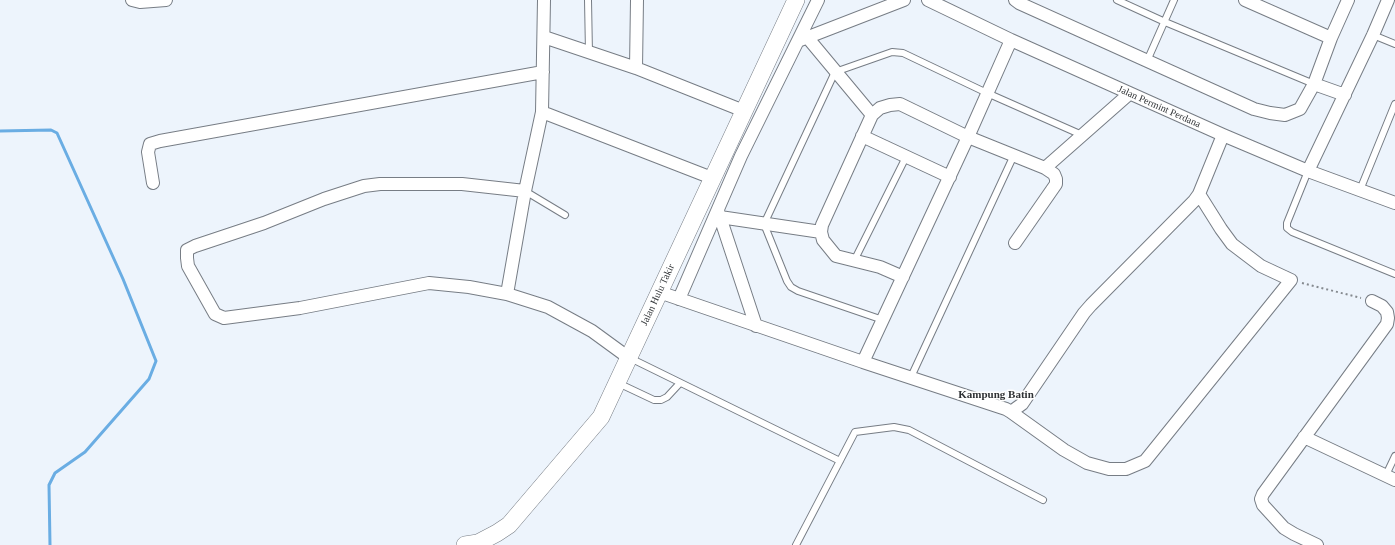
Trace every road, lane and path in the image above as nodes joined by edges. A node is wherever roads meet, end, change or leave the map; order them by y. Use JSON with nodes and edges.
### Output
{"nodes":[{"id":1,"x":132,"y":0,"type":"edge"},
{"id":2,"x":166,"y":0,"type":"edge"},
{"id":3,"x":544,"y":0,"type":"edge"},
{"id":4,"x":588,"y":0,"type":"edge"},
{"id":5,"x":637,"y":0,"type":"edge"},
{"id":6,"x":796,"y":0,"type":"edge"},
{"id":7,"x":818,"y":0,"type":"edge"},
{"id":8,"x":904,"y":0,"type":"edge"},
{"id":9,"x":928,"y":0,"type":"edge"},
{"id":10,"x":1015,"y":0,"type":"edge"},
{"id":11,"x":1118,"y":0,"type":"edge"},
{"id":12,"x":1174,"y":0,"type":"edge"},
{"id":13,"x":1245,"y":0,"type":"edge"},
{"id":14,"x":1348,"y":0,"type":"edge"},
{"id":15,"x":1388,"y":0,"type":"edge"},
{"id":16,"x":1165,"y":22,"type":"junction"},
{"id":17,"x":1373,"y":35,"type":"junction"},
{"id":18,"x":544,"y":37,"type":"junction"},
{"id":19,"x":1331,"y":38,"type":"junction"},
{"id":20,"x":802,"y":39,"type":"junction"},
{"id":21,"x":1011,"y":40,"type":"junction"},
{"id":22,"x":1395,"y":44,"type":"edge"},
{"id":23,"x":589,"y":53,"type":"junction"},
{"id":24,"x":1147,"y":61,"type":"junction"},
{"id":25,"x":636,"y":68,"type":"junction"},
{"id":26,"x":543,"y":72,"type":"junction"},
{"id":27,"x":835,"y":72,"type":"junction"},
{"id":28,"x":1314,"y":84,"type":"junction"},
{"id":29,"x":988,"y":93,"type":"junction"},
{"id":30,"x":1129,"y":94,"type":"junction"},
{"id":31,"x":1345,"y":95,"type":"junction"},
{"id":32,"x":1395,"y":104,"type":"edge"},
{"id":33,"x":744,"y":111,"type":"junction"},
{"id":34,"x":542,"y":112,"type":"junction"},
{"id":35,"x":872,"y":115,"type":"junction"},
{"id":36,"x":1082,"y":135,"type":"junction"},
{"id":37,"x":1223,"y":135,"type":"junction"},
{"id":38,"x":862,"y":136,"type":"junction"},
{"id":39,"x":968,"y":137,"type":"junction"},
{"id":40,"x":1014,"y":155,"type":"junction"},
{"id":41,"x":906,"y":157,"type":"junction"},
{"id":42,"x":1045,"y":168,"type":"junction"},
{"id":43,"x":1308,"y":171,"type":"junction"},
{"id":44,"x":950,"y":177,"type":"junction"},
{"id":45,"x":712,"y":178,"type":"junction"},
{"id":46,"x":153,"y":183,"type":"dead end"},
{"id":47,"x":1360,"y":190,"type":"junction"},
{"id":48,"x":525,"y":191,"type":"junction"},
{"id":49,"x":1199,"y":194,"type":"junction"},
{"id":50,"x":1395,"y":203,"type":"edge"},
{"id":51,"x":719,"y":214,"type":"junction"},
{"id":52,"x":565,"y":215,"type":"dead end"},
{"id":53,"x":764,"y":224,"type":"junction"},
{"id":54,"x":821,"y":232,"type":"junction"},
{"id":55,"x":1015,"y":243,"type":"dead end"},
{"id":56,"x":854,"y":261,"type":"junction"},
{"id":57,"x":1395,"y":274,"type":"edge"},
{"id":58,"x":903,"y":277,"type":"junction"},
{"id":59,"x":1291,"y":280,"type":"junction"},
{"id":60,"x":659,"y":292,"type":"junction"},
{"id":61,"x":507,"y":294,"type":"junction"},
{"id":62,"x":679,"y":299,"type":"junction"},
{"id":63,"x":1372,"y":301,"type":"joint"},
{"id":64,"x":883,"y":320,"type":"junction"},
{"id":65,"x":756,"y":326,"type":"junction"},
{"id":66,"x":629,"y":358,"type":"junction"},
{"id":67,"x":863,"y":362,"type":"junction"},
{"id":68,"x":911,"y":377,"type":"junction"},
{"id":69,"x":617,"y":383,"type":"junction"},
{"id":70,"x":680,"y":383,"type":"junction"},
{"id":71,"x":1011,"y":412,"type":"junction"},
{"id":72,"x":1304,"y":438,"type":"junction"},
{"id":73,"x":1395,"y":456,"type":"edge"},
{"id":74,"x":840,"y":461,"type":"junction"},
{"id":75,"x":1390,"y":478,"type":"edge"},
{"id":76,"x":1043,"y":500,"type":"dead end"},
{"id":77,"x":474,"y":544,"type":"edge"},
{"id":78,"x":796,"y":545,"type":"edge"},
{"id":79,"x":1317,"y":545,"type":"edge"}],
"edges":[{"from":1,"to":2,"type":"street"},
{"from":3,"to":18,"type":"street"},
{"from":4,"to":23,"type":"lane"},
{"from":5,"to":25,"type":"street"},
{"from":6,"to":33,"type":"street","name":"Jalan Hulu Takir"},
{"from":7,"to":20,"type":"street"},
{"from":8,"to":20,"type":"street"},
{"from":9,"to":21,"type":"street","name":"Jalan Permint Perdana"},
{"from":10,"to":24,"type":"street"},
{"from":11,"to":16,"type":"lane"},
{"from":12,"to":16,"type":"lane"},
{"from":13,"to":19,"type":"street"},
{"from":14,"to":19,"type":"street"},
{"from":15,"to":17,"type":"street"},
{"from":16,"to":24,"type":"lane"},
{"from":16,"to":28,"type":"lane"},
{"from":17,"to":22,"type":"lane"},
{"from":17,"to":31,"type":"street"},
{"from":18,"to":23,"type":"street"},
{"from":18,"to":26,"type":"street"},
{"from":19,"to":28,"type":"street"},
{"from":20,"to":27,"type":"street"},
{"from":20,"to":51,"type":"street"},
{"from":21,"to":29,"type":"street"},
{"from":21,"to":30,"type":"street","name":"Jalan Permint Perdana"},
{"from":23,"to":25,"type":"street"},
{"from":24,"to":28,"type":"street"},
{"from":25,"to":33,"type":"street"},
{"from":26,"to":34,"type":"street"},
{"from":26,"to":46,"type":"street"},
{"from":27,"to":29,"type":"lane"},
{"from":27,"to":35,"type":"street"},
{"from":27,"to":53,"type":"lane"},
{"from":28,"to":31,"type":"street"},
{"from":29,"to":36,"type":"lane"},
{"from":29,"to":39,"type":"street"},
{"from":30,"to":36,"type":"street"},
{"from":30,"to":37,"type":"street","name":"Jalan Permint Perdana"},
{"from":31,"to":43,"type":"street"},
{"from":32,"to":47,"type":"lane"},
{"from":33,"to":45,"type":"street","name":"Jalan Hulu Takir"},
{"from":34,"to":45,"type":"street"},
{"from":34,"to":48,"type":"street"},
{"from":35,"to":38,"type":"street"},
{"from":35,"to":39,"type":"street"},
{"from":36,"to":42,"type":"street"},
{"from":37,"to":43,"type":"street","name":"Jalan Permint Perdana"},
{"from":37,"to":49,"type":"street"},
{"from":38,"to":41,"type":"street"},
{"from":38,"to":54,"type":"street"},
{"from":39,"to":40,"type":"street"},
{"from":39,"to":44,"type":"street"},
{"from":40,"to":42,"type":"street"},
{"from":40,"to":68,"type":"lane"},
{"from":41,"to":44,"type":"street"},
{"from":41,"to":56,"type":"lane"},
{"from":42,"to":55,"type":"street"},
{"from":43,"to":47,"type":"street","name":"Jalan Permint Perdana"},
{"from":43,"to":57,"type":"lane"},
{"from":44,"to":58,"type":"street"},
{"from":45,"to":60,"type":"street","name":"Jalan Hulu Takir"},
{"from":47,"to":50,"type":"street","name":"Jalan Permint Perdana"},
{"from":48,"to":52,"type":"lane"},
{"from":48,"to":61,"type":"street"},
{"from":48,"to":61,"type":"street"},
{"from":49,"to":59,"type":"street"},
{"from":49,"to":71,"type":"street"},
{"from":51,"to":53,"type":"street"},
{"from":51,"to":62,"type":"street"},
{"from":51,"to":65,"type":"street"},
{"from":53,"to":54,"type":"street"},
{"from":53,"to":64,"type":"lane"},
{"from":54,"to":56,"type":"street"},
{"from":56,"to":58,"type":"street"},
{"from":58,"to":64,"type":"street"},
{"from":59,"to":63,"type":"path"},
{"from":59,"to":71,"type":"street"},
{"from":60,"to":62,"type":"street"},
{"from":60,"to":66,"type":"street","name":"Jalan Hulu Takir"},
{"from":61,"to":66,"type":"street"},
{"from":62,"to":65,"type":"street"},
{"from":63,"to":72,"type":"street"},
{"from":64,"to":67,"type":"street"},
{"from":65,"to":67,"type":"street"},
{"from":66,"to":69,"type":"street","name":"Jalan Hulu Takir"},
{"from":66,"to":70,"type":"lane"},
{"from":67,"to":68,"type":"street"},
{"from":68,"to":71,"type":"street"},
{"from":69,"to":70,"type":"lane"},
{"from":69,"to":77,"type":"street","name":"Jalan Hulu Takir"},
{"from":70,"to":74,"type":"lane"},
{"from":72,"to":75,"type":"street"},
{"from":72,"to":79,"type":"street"},
{"from":73,"to":75,"type":"lane"},
{"from":74,"to":76,"type":"lane"},
{"from":74,"to":78,"type":"lane"}]}
